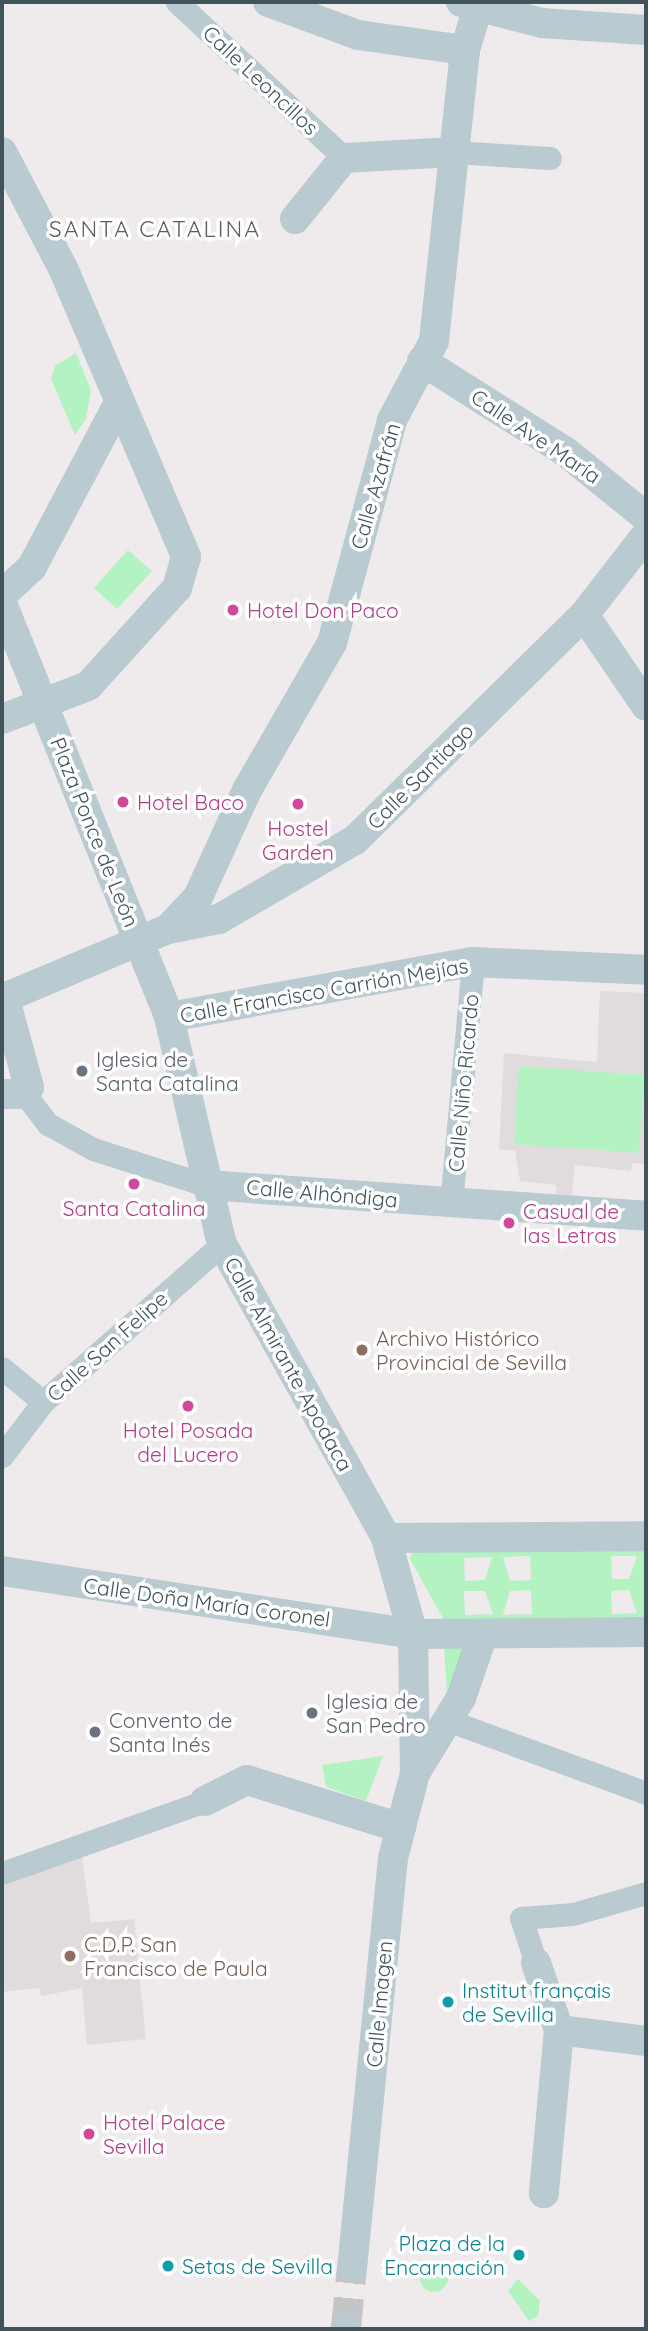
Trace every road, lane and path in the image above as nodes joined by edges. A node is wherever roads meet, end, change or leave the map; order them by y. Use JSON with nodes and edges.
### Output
{"nodes":[{"id":1,"x":177,"y":2,"type":"edge"},
{"id":2,"x":268,"y":2,"type":"edge"},
{"id":3,"x":469,"y":4,"type":"edge"},
{"id":4,"x":646,"y":30,"type":"edge"},
{"id":5,"x":466,"y":50,"type":"junction"},
{"id":6,"x":2,"y":152,"type":"edge"},
{"id":7,"x":454,"y":152,"type":"junction"},
{"id":8,"x":344,"y":158,"type":"junction"},
{"id":9,"x":550,"y":158,"type":"dead end"},
{"id":10,"x":295,"y":219,"type":"dead end"},
{"id":11,"x":422,"y":361,"type":"junction"},
{"id":12,"x":119,"y":403,"type":"junction"},
{"id":13,"x":646,"y":517,"type":"edge"},
{"id":14,"x":646,"y":536,"type":"edge"},
{"id":15,"x":2,"y":595,"type":"edge"},
{"id":16,"x":2,"y":603,"type":"edge"},
{"id":17,"x":584,"y":615,"type":"junction"},
{"id":18,"x":42,"y":703,"type":"junction"},
{"id":19,"x":646,"y":706,"type":"edge"},
{"id":20,"x":2,"y":719,"type":"edge"},
{"id":21,"x":168,"y":929,"type":"junction"},
{"id":22,"x":140,"y":941,"type":"junction"},
{"id":23,"x":473,"y":962,"type":"junction"},
{"id":24,"x":646,"y":970,"type":"edge"},
{"id":25,"x":4,"y":999,"type":"edge"},
{"id":26,"x":169,"y":1017,"type":"junction"},
{"id":27,"x":14,"y":1094,"type":"edge"},
{"id":28,"x":206,"y":1185,"type":"junction"},
{"id":29,"x":451,"y":1204,"type":"junction"},
{"id":30,"x":646,"y":1216,"type":"edge"},
{"id":31,"x":222,"y":1244,"type":"junction"},
{"id":32,"x":2,"y":1368,"type":"edge"},
{"id":33,"x":43,"y":1402,"type":"junction"},
{"id":34,"x":2,"y":1457,"type":"edge"},
{"id":35,"x":646,"y":1536,"type":"edge"},
{"id":36,"x":386,"y":1538,"type":"junction"},
{"id":37,"x":2,"y":1571,"type":"edge"},
{"id":38,"x":646,"y":1633,"type":"edge"},
{"id":39,"x":412,"y":1634,"type":"junction"},
{"id":40,"x":483,"y":1634,"type":"junction"},
{"id":41,"x":447,"y":1720,"type":"junction"},
{"id":42,"x":415,"y":1773,"type":"junction"},
{"id":43,"x":646,"y":1793,"type":"edge"},
{"id":44,"x":205,"y":1801,"type":"joint"},
{"id":45,"x":401,"y":1828,"type":"junction"},
{"id":46,"x":2,"y":1873,"type":"edge"},
{"id":47,"x":646,"y":1893,"type":"edge"},
{"id":48,"x":536,"y":1963,"type":"joint"},
{"id":49,"x":559,"y":2030,"type":"junction"},
{"id":50,"x":646,"y":2041,"type":"edge"},
{"id":51,"x":544,"y":2193,"type":"dead end"},
{"id":52,"x":352,"y":2267,"type":"tunnel mouth"}],
"edges":[{"from":1,"to":8,"type":"street","name":"Calle Leoncillos"},
{"from":2,"to":5,"type":"street"},
{"from":3,"to":4,"type":"street"},
{"from":3,"to":5,"type":"street","name":"Calle Azafrán"},
{"from":5,"to":7,"type":"street","name":"Calle Azafrán"},
{"from":6,"to":12,"type":"street"},
{"from":7,"to":8,"type":"street"},
{"from":7,"to":9,"type":"street"},
{"from":7,"to":11,"type":"street","name":"Calle Azafrán"},
{"from":8,"to":10,"type":"street"},
{"from":11,"to":13,"type":"street","name":"Calle Ave María"},
{"from":11,"to":21,"type":"street","name":"Calle Azafrán"},
{"from":12,"to":15,"type":"street"},
{"from":12,"to":18,"type":"street"},
{"from":14,"to":17,"type":"street","name":"Calle Santiago"},
{"from":16,"to":18,"type":"street","name":"Plaza Ponce de León"},
{"from":17,"to":19,"type":"street"},
{"from":17,"to":21,"type":"street","name":"Calle Santiago"},
{"from":18,"to":20,"type":"street"},
{"from":18,"to":22,"type":"street","name":"Plaza Ponce de León"},
{"from":21,"to":22,"type":"street","name":"Calle Santiago"},
{"from":22,"to":25,"type":"street","name":"Plaza Ponce de León"},
{"from":22,"to":26,"type":"street","name":"Calle Almirante Apodaca"},
{"from":23,"to":24,"type":"street","name":"Calle Francisco Carrión Mejías"},
{"from":23,"to":26,"type":"street","name":"Calle Francisco Carrión Mejías"},
{"from":23,"to":29,"type":"street","name":"Calle Niño Ricardo"},
{"from":25,"to":27,"type":"street"},
{"from":26,"to":28,"type":"street","name":"Calle Almirante Apodaca"},
{"from":27,"to":28,"type":"street","name":"Calle Alhóndiga"},
{"from":28,"to":29,"type":"street","name":"Calle Alhóndiga"},
{"from":28,"to":31,"type":"street","name":"Calle Almirante Apodaca"},
{"from":29,"to":30,"type":"street","name":"Calle Alhóndiga"},
{"from":31,"to":33,"type":"street","name":"Calle San Felipe"},
{"from":31,"to":36,"type":"street","name":"Calle Almirante Apodaca"},
{"from":32,"to":33,"type":"street"},
{"from":33,"to":34,"type":"street","name":"Calle San Felipe"},
{"from":35,"to":36,"type":"street"},
{"from":36,"to":39,"type":"street","name":"Calle Almirante Apodaca"},
{"from":37,"to":39,"type":"street","name":"Calle Doña María Coronel"},
{"from":38,"to":40,"type":"street","name":"Calle Doña María Coronel"},
{"from":39,"to":40,"type":"street","name":"Calle Doña María Coronel"},
{"from":39,"to":42,"type":"street","name":"Calle Almirante Apodaca"},
{"from":40,"to":41,"type":"street"},
{"from":41,"to":42,"type":"street"},
{"from":41,"to":43,"type":"street"},
{"from":42,"to":45,"type":"street","name":"Calle Imagen"},
{"from":44,"to":45,"type":"street"},
{"from":44,"to":46,"type":"street"},
{"from":45,"to":52,"type":"street","name":"Calle Imagen"},
{"from":47,"to":48,"type":"street"},
{"from":48,"to":49,"type":"street"},
{"from":49,"to":50,"type":"street"},
{"from":49,"to":51,"type":"street"}]}
